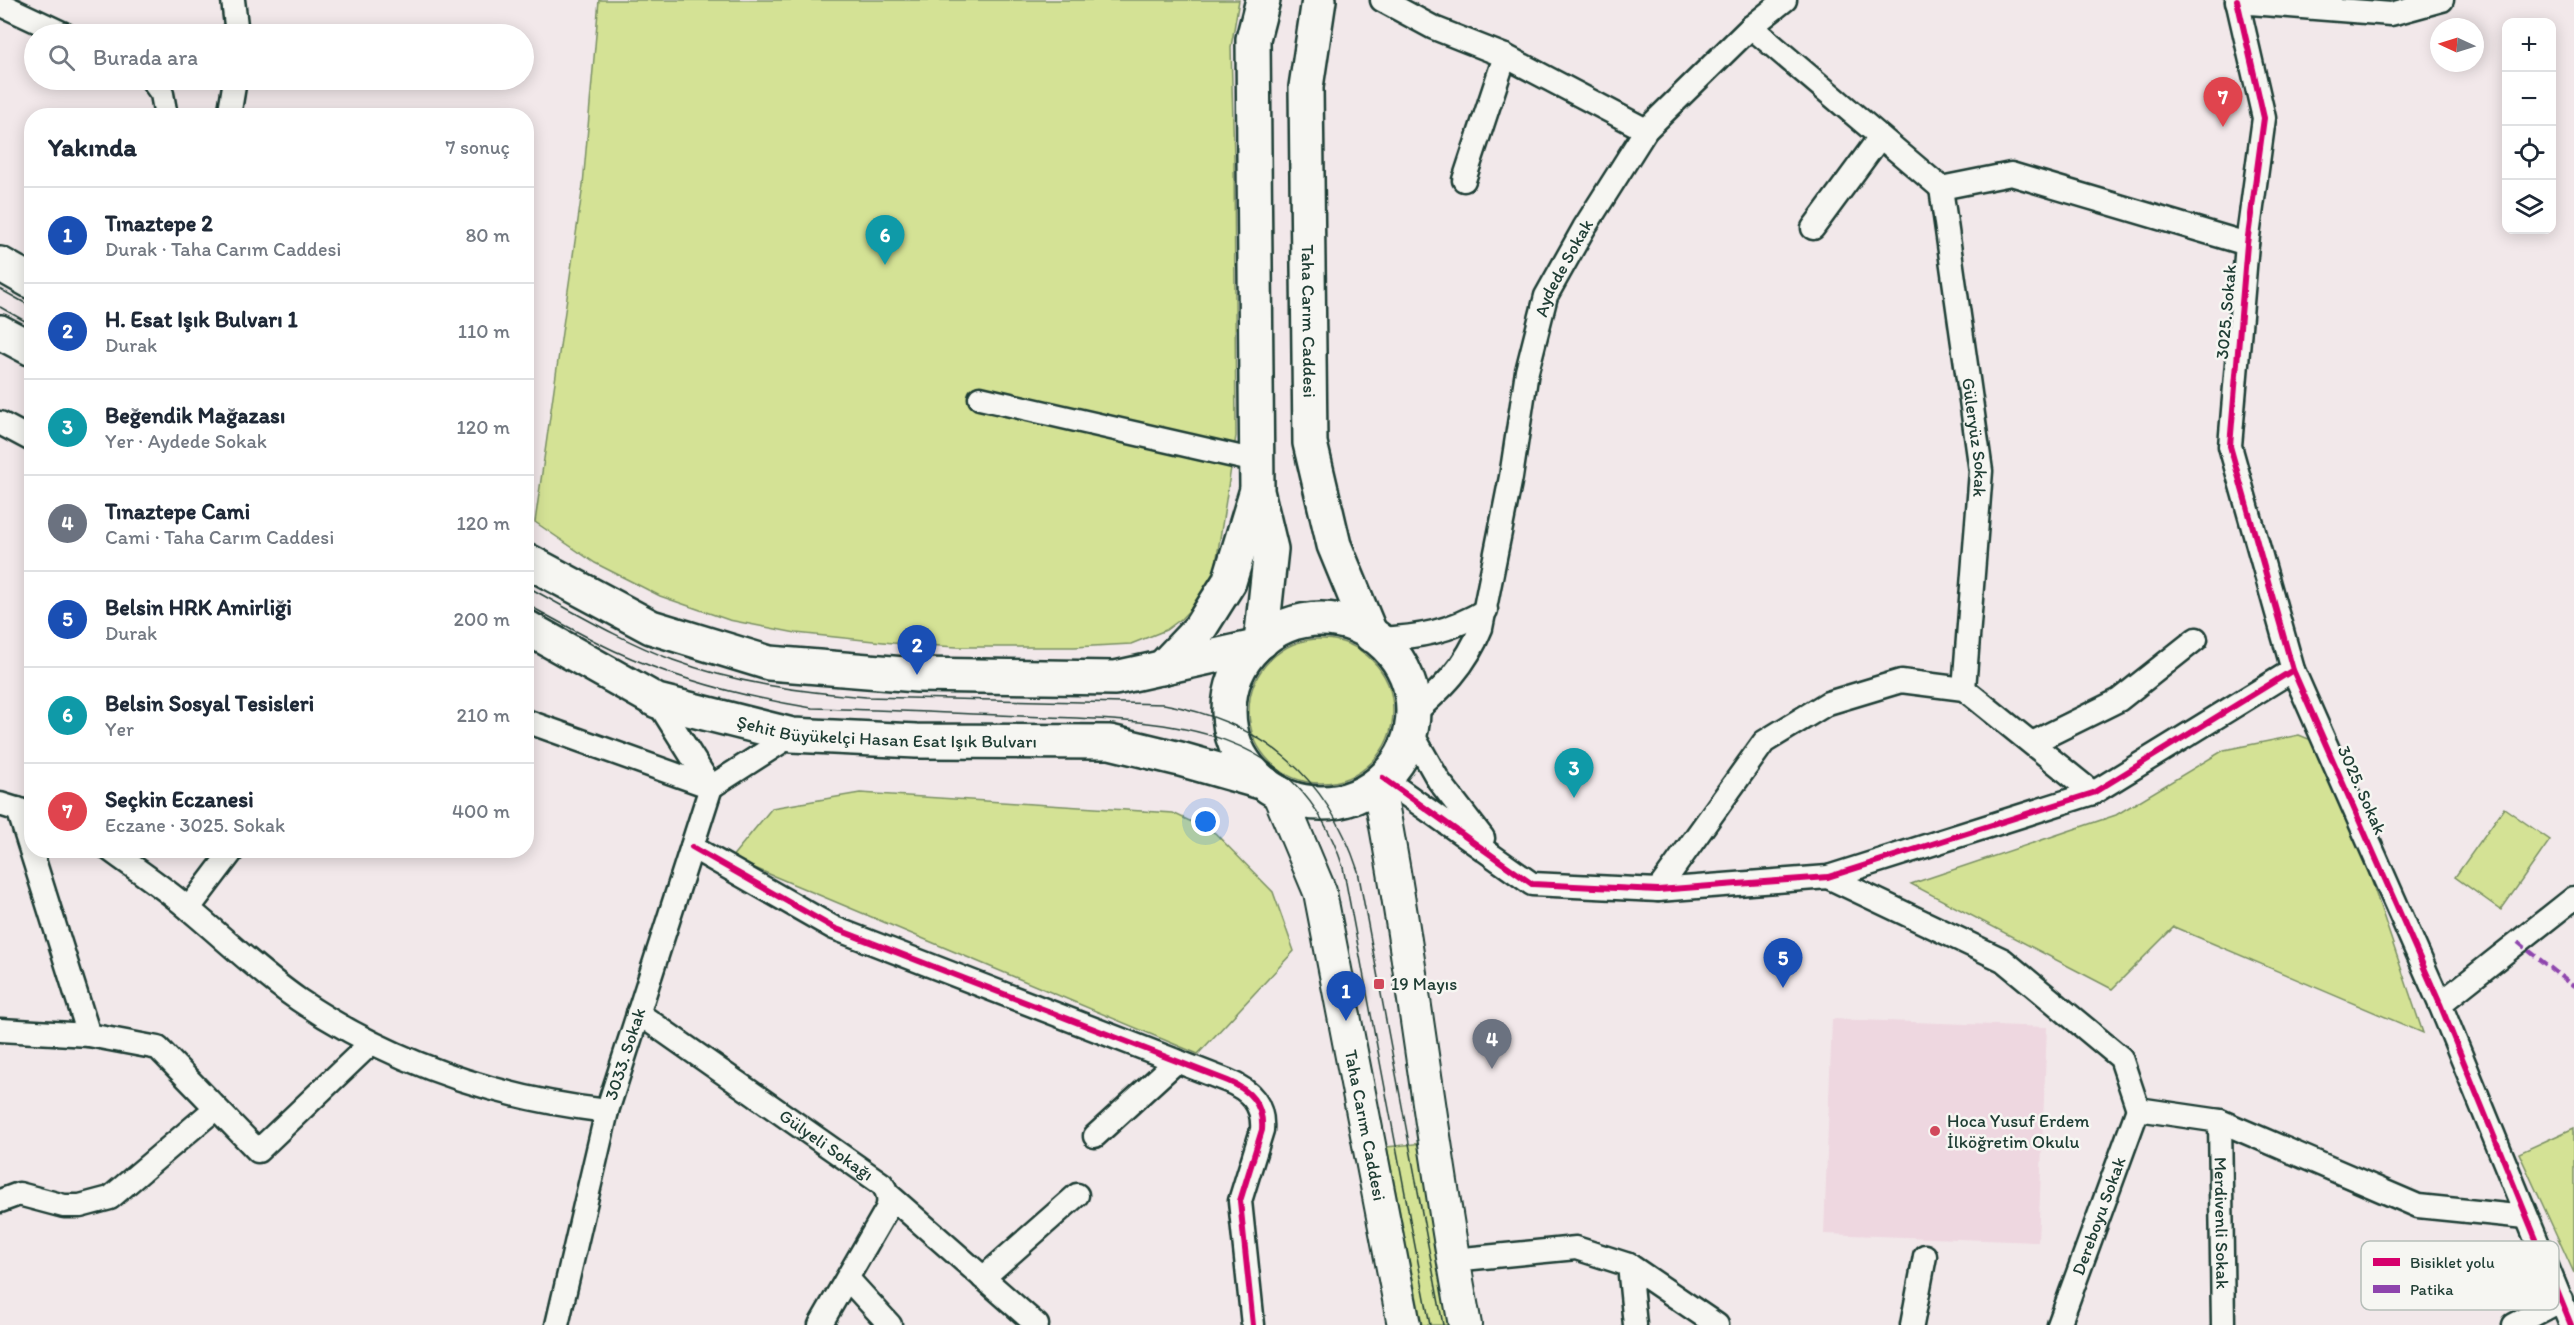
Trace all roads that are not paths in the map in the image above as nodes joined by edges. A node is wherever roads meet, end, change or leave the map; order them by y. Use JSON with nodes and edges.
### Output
{"nodes":[{"id":1,"x":233,"y":0,"type":"edge"},
{"id":2,"x":1263,"y":0,"type":"edge"},
{"id":3,"x":1319,"y":0,"type":"edge"},
{"id":4,"x":1382,"y":0,"type":"edge"},
{"id":5,"x":1785,"y":0,"type":"edge"},
{"id":6,"x":2442,"y":0,"type":"edge"},
{"id":7,"x":2237,"y":1,"type":"edge"},
{"id":8,"x":0,"y":4,"type":"edge"},
{"id":9,"x":43,"y":24,"type":"edge"},
{"id":10,"x":236,"y":24,"type":"edge"},
{"id":11,"x":1751,"y":27,"type":"junction"},
{"id":12,"x":1505,"y":56,"type":"junction"},
{"id":13,"x":159,"y":90,"type":"edge"},
{"id":14,"x":233,"y":90,"type":"edge"},
{"id":15,"x":165,"y":108,"type":"edge"},
{"id":16,"x":230,"y":108,"type":"edge"},
{"id":17,"x":1646,"y":130,"type":"junction"},
{"id":18,"x":1880,"y":137,"type":"junction"},
{"id":19,"x":1464,"y":180,"type":"dead end"},
{"id":20,"x":1941,"y":188,"type":"junction"},
{"id":21,"x":1813,"y":228,"type":"dead end"},
{"id":22,"x":2247,"y":244,"type":"junction"},
{"id":23,"x":0,"y":264,"type":"edge"},
{"id":24,"x":24,"y":278,"type":"edge"},
{"id":25,"x":0,"y":332,"type":"edge"},
{"id":26,"x":24,"y":346,"type":"edge"},
{"id":27,"x":980,"y":398,"type":"dead end"},
{"id":28,"x":0,"y":423,"type":"edge"},
{"id":29,"x":24,"y":436,"type":"edge"},
{"id":30,"x":1257,"y":476,"type":"junction"},
{"id":31,"x":534,"y":564,"type":"edge"},
{"id":32,"x":1486,"y":610,"type":"junction"},
{"id":33,"x":534,"y":631,"type":"edge"},
{"id":34,"x":1375,"y":637,"type":"junction"},
{"id":35,"x":2196,"y":639,"type":"dead end"},
{"id":36,"x":1258,"y":644,"type":"junction"},
{"id":37,"x":1162,"y":668,"type":"junction"},
{"id":38,"x":2293,"y":670,"type":"junction"},
{"id":39,"x":1964,"y":689,"type":"junction"},
{"id":40,"x":657,"y":700,"type":"junction"},
{"id":41,"x":1411,"y":722,"type":"junction"},
{"id":42,"x":534,"y":724,"type":"edge"},
{"id":43,"x":792,"y":735,"type":"junction"},
{"id":44,"x":2032,"y":743,"type":"junction"},
{"id":45,"x":1381,"y":780,"type":"junction"},
{"id":46,"x":711,"y":787,"type":"junction"},
{"id":47,"x":1271,"y":788,"type":"junction"},
{"id":48,"x":2093,"y":794,"type":"junction"},
{"id":49,"x":17,"y":809,"type":"edge"},
{"id":50,"x":24,"y":831,"type":"edge"},
{"id":51,"x":692,"y":847,"type":"junction"},
{"id":52,"x":33,"y":858,"type":"edge"},
{"id":53,"x":121,"y":858,"type":"edge"},
{"id":54,"x":227,"y":858,"type":"edge"},
{"id":55,"x":1828,"y":877,"type":"junction"},
{"id":56,"x":1532,"y":884,"type":"junction"},
{"id":57,"x":1658,"y":890,"type":"junction"},
{"id":58,"x":2574,"y":898,"type":"edge"},
{"id":59,"x":189,"y":908,"type":"junction"},
{"id":60,"x":2440,"y":1004,"type":"junction"},
{"id":61,"x":638,"y":1013,"type":"junction"},
{"id":62,"x":0,"y":1030,"type":"edge"},
{"id":63,"x":89,"y":1035,"type":"junction"},
{"id":64,"x":371,"y":1043,"type":"junction"},
{"id":65,"x":1177,"y":1061,"type":"junction"},
{"id":66,"x":216,"y":1107,"type":"junction"},
{"id":67,"x":2138,"y":1109,"type":"junction"},
{"id":68,"x":607,"y":1111,"type":"junction"},
{"id":69,"x":2220,"y":1121,"type":"junction"},
{"id":70,"x":1095,"y":1136,"type":"dead end"},
{"id":71,"x":1077,"y":1195,"type":"dead end"},
{"id":72,"x":889,"y":1196,"type":"junction"},
{"id":73,"x":0,"y":1201,"type":"edge"},
{"id":74,"x":2526,"y":1217,"type":"junction"},
{"id":75,"x":2536,"y":1241,"type":"edge"},
{"id":76,"x":1925,"y":1256,"type":"dead end"},
{"id":77,"x":1453,"y":1260,"type":"junction"},
{"id":78,"x":1629,"y":1265,"type":"junction"},
{"id":79,"x":983,"y":1278,"type":"junction"},
{"id":80,"x":848,"y":1279,"type":"junction"},
{"id":81,"x":2559,"y":1293,"type":"edge"},
{"id":82,"x":2562,"y":1300,"type":"junction"},
{"id":83,"x":2559,"y":1302,"type":"edge"},
{"id":84,"x":2543,"y":1310,"type":"edge"},
{"id":85,"x":557,"y":1325,"type":"edge"},
{"id":86,"x":820,"y":1325,"type":"edge"},
{"id":87,"x":891,"y":1325,"type":"edge"},
{"id":88,"x":1037,"y":1325,"type":"edge"},
{"id":89,"x":1253,"y":1325,"type":"edge"},
{"id":90,"x":1404,"y":1325,"type":"edge"},
{"id":91,"x":1465,"y":1325,"type":"edge"},
{"id":92,"x":1635,"y":1325,"type":"edge"},
{"id":93,"x":1717,"y":1325,"type":"edge"},
{"id":94,"x":1912,"y":1325,"type":"edge"},
{"id":95,"x":2059,"y":1325,"type":"edge"},
{"id":96,"x":2223,"y":1325,"type":"edge"},
{"id":97,"x":2514,"y":1325,"type":"edge"},
{"id":98,"x":2571,"y":1325,"type":"edge"}],
"edges":[{"from":1,"to":10,"type":"street"},
{"from":2,"to":30,"type":"main road"},
{"from":3,"to":34,"type":"main road","name":"Taha Carım Caddesi"},
{"from":4,"to":12,"type":"street"},
{"from":5,"to":11,"type":"street","name":"Aydede Sokak"},
{"from":6,"to":7,"type":"street"},
{"from":7,"to":22,"type":"street","name":"3025. Sokak"},
{"from":8,"to":9,"type":"street"},
{"from":11,"to":17,"type":"street","name":"Aydede Sokak"},
{"from":11,"to":18,"type":"street"},
{"from":12,"to":17,"type":"street"},
{"from":12,"to":19,"type":"street"},
{"from":13,"to":15,"type":"street"},
{"from":14,"to":16,"type":"street"},
{"from":17,"to":32,"type":"street","name":"Aydede Sokak"},
{"from":18,"to":20,"type":"street"},
{"from":18,"to":21,"type":"street"},
{"from":20,"to":22,"type":"street"},
{"from":20,"to":39,"type":"street","name":"Güleryüz Sokak"},
{"from":22,"to":38,"type":"street","name":"3025. Sokak"},
{"from":23,"to":24,"type":"main road"},
{"from":25,"to":26,"type":"main road"},
{"from":27,"to":30,"type":"street"},
{"from":28,"to":29,"type":"street"},
{"from":30,"to":36,"type":"main road"},
{"from":30,"to":37,"type":"main road"},
{"from":31,"to":37,"type":"main road"},
{"from":32,"to":34,"type":"street"},
{"from":32,"to":41,"type":"street","name":"Aydede Sokak"},
{"from":33,"to":40,"type":"main road","name":"Şehit Büyükelçi Hasan Esat Işık Bulvarı"},
{"from":34,"to":36,"type":"main road"},
{"from":34,"to":41,"type":"main road"},
{"from":35,"to":44,"type":"street"},
{"from":36,"to":37,"type":"main road"},
{"from":36,"to":47,"type":"main road"},
{"from":38,"to":48,"type":"street"},
{"from":38,"to":60,"type":"street","name":"3025. Sokak"},
{"from":39,"to":44,"type":"street"},
{"from":39,"to":57,"type":"street"},
{"from":40,"to":43,"type":"main road","name":"Şehit Büyükelçi Hasan Esat Işık Bulvarı"},
{"from":40,"to":46,"type":"street"},
{"from":41,"to":45,"type":"main road"},
{"from":41,"to":56,"type":"street"},
{"from":42,"to":46,"type":"street"},
{"from":43,"to":46,"type":"street"},
{"from":43,"to":47,"type":"main road","name":"Şehit Büyükelçi Hasan Esat Işık Bulvarı"},
{"from":44,"to":48,"type":"street"},
{"from":45,"to":47,"type":"main road"},
{"from":45,"to":56,"type":"street"},
{"from":45,"to":77,"type":"main road"},
{"from":46,"to":51,"type":"street","name":"3033. Sokak"},
{"from":47,"to":90,"type":"main road","name":"Taha Carım Caddesi"},
{"from":48,"to":55,"type":"street"},
{"from":49,"to":50,"type":"street"},
{"from":51,"to":61,"type":"street","name":"3033. Sokak"},
{"from":51,"to":65,"type":"street"},
{"from":52,"to":63,"type":"street"},
{"from":53,"to":59,"type":"street"},
{"from":54,"to":59,"type":"street"},
{"from":55,"to":57,"type":"street"},
{"from":55,"to":67,"type":"street"},
{"from":56,"to":57,"type":"street"},
{"from":58,"to":60,"type":"street"},
{"from":59,"to":64,"type":"street"},
{"from":60,"to":74,"type":"street","name":"3025. Sokak"},
{"from":61,"to":68,"type":"street","name":"3033. Sokak"},
{"from":61,"to":72,"type":"street","name":"Gülyeli Sokağı"},
{"from":62,"to":63,"type":"street"},
{"from":63,"to":66,"type":"street"},
{"from":64,"to":66,"type":"street"},
{"from":64,"to":68,"type":"street"},
{"from":65,"to":70,"type":"street"},
{"from":65,"to":89,"type":"street"},
{"from":66,"to":73,"type":"street"},
{"from":67,"to":69,"type":"street"},
{"from":67,"to":95,"type":"street","name":"Dereboyu Sokak"},
{"from":68,"to":85,"type":"street","name":"3033. Sokak"},
{"from":69,"to":74,"type":"street"},
{"from":69,"to":96,"type":"street","name":"Merdivenli Sokak"},
{"from":71,"to":79,"type":"street"},
{"from":72,"to":79,"type":"street"},
{"from":72,"to":80,"type":"street","name":"Gülyeli Sokağı"},
{"from":74,"to":75,"type":"street","name":"3025. Sokak"},
{"from":76,"to":94,"type":"street"},
{"from":77,"to":78,"type":"street"},
{"from":77,"to":91,"type":"main road"},
{"from":78,"to":92,"type":"street"},
{"from":78,"to":93,"type":"street"},
{"from":79,"to":88,"type":"street"},
{"from":80,"to":86,"type":"street","name":"Gülyeli Sokağı"},
{"from":80,"to":87,"type":"street"},
{"from":81,"to":82,"type":"street","name":"3025. Sokak"},
{"from":82,"to":83,"type":"street"},
{"from":82,"to":98,"type":"street","name":"3025. Sokak"},
{"from":84,"to":97,"type":"street"}]}
